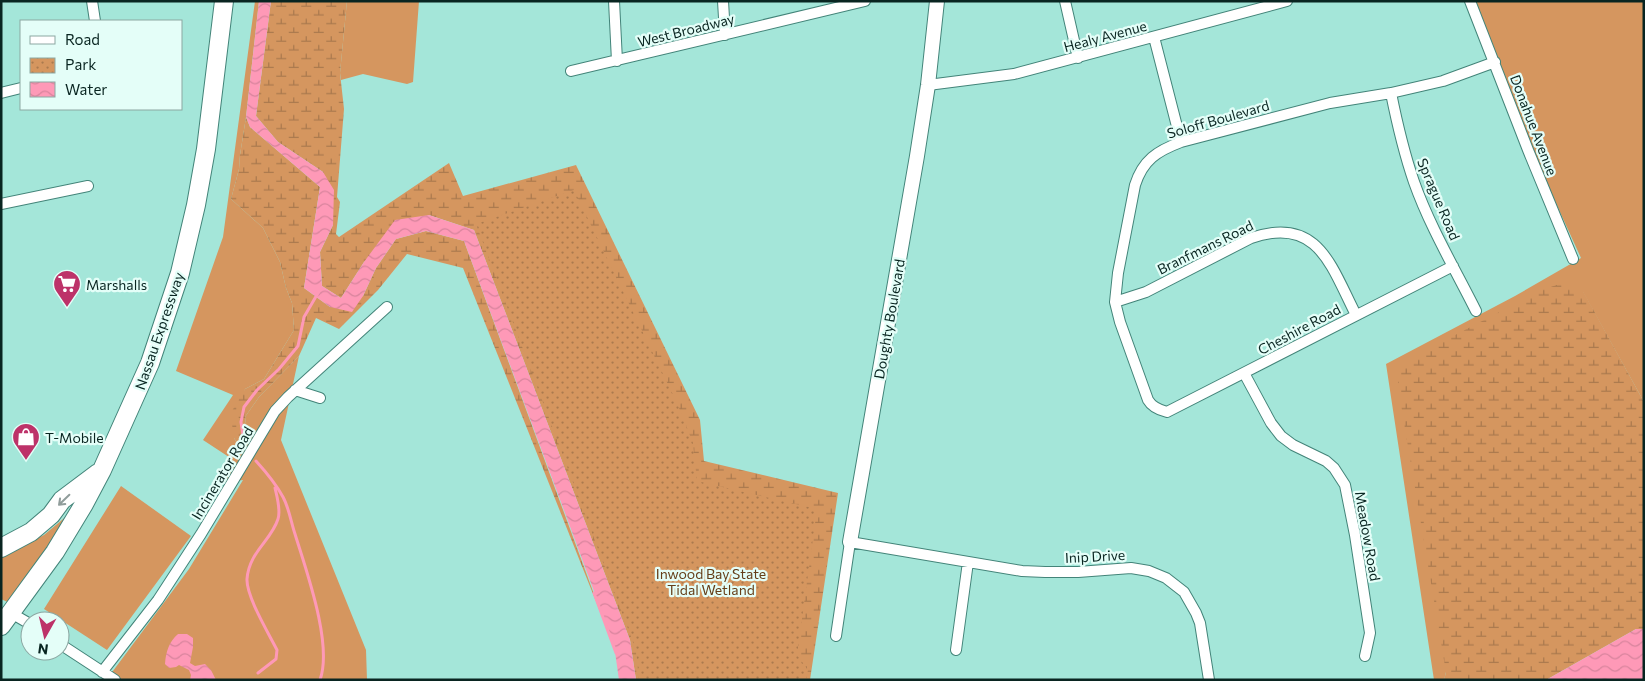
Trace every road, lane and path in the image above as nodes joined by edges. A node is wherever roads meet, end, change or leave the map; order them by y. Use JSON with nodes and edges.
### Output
{"nodes":[{"id":1,"x":92,"y":1,"type":"edge"},
{"id":2,"x":224,"y":1,"type":"edge"},
{"id":3,"x":614,"y":1,"type":"edge"},
{"id":4,"x":723,"y":1,"type":"edge"},
{"id":5,"x":865,"y":1,"type":"edge"},
{"id":6,"x":936,"y":1,"type":"edge"},
{"id":7,"x":1065,"y":1,"type":"edge"},
{"id":8,"x":1244,"y":1,"type":"edge"},
{"id":9,"x":1287,"y":1,"type":"edge"},
{"id":10,"x":1470,"y":1,"type":"edge"},
{"id":11,"x":831,"y":5,"type":"edge"},
{"id":12,"x":1247,"y":12,"type":"junction"},
{"id":13,"x":95,"y":20,"type":"edge"},
{"id":14,"x":724,"y":35,"type":"junction"},
{"id":15,"x":1154,"y":38,"type":"junction"},
{"id":16,"x":1078,"y":58,"type":"junction"},
{"id":17,"x":617,"y":61,"type":"junction"},
{"id":18,"x":1495,"y":62,"type":"junction"},
{"id":19,"x":571,"y":71,"type":"dead end"},
{"id":20,"x":928,"y":85,"type":"junction"},
{"id":21,"x":20,"y":88,"type":"edge"},
{"id":22,"x":1,"y":92,"type":"edge"},
{"id":23,"x":1391,"y":93,"type":"junction"},
{"id":24,"x":1181,"y":142,"type":"junction"},
{"id":25,"x":88,"y":186,"type":"dead end"},
{"id":26,"x":1,"y":204,"type":"edge"},
{"id":27,"x":1573,"y":259,"type":"dead end"},
{"id":28,"x":1453,"y":266,"type":"junction"},
{"id":29,"x":1115,"y":302,"type":"junction"},
{"id":30,"x":387,"y":306,"type":"dead end"},
{"id":31,"x":1476,"y":311,"type":"dead end"},
{"id":32,"x":1356,"y":314,"type":"junction"},
{"id":33,"x":1244,"y":373,"type":"junction"},
{"id":34,"x":295,"y":390,"type":"junction"},
{"id":35,"x":320,"y":398,"type":"dead end"},
{"id":36,"x":1157,"y":409,"type":"joint"},
{"id":37,"x":102,"y":470,"type":"junction"},
{"id":38,"x":850,"y":542,"type":"junction"},
{"id":39,"x":1,"y":548,"type":"edge"},
{"id":40,"x":968,"y":562,"type":"junction"},
{"id":41,"x":6,"y":620,"type":"edge"},
{"id":42,"x":20,"y":622,"type":"edge"},
{"id":43,"x":836,"y":636,"type":"dead end"},
{"id":44,"x":956,"y":650,"type":"dead end"},
{"id":45,"x":70,"y":651,"type":"edge"},
{"id":46,"x":1365,"y":656,"type":"dead end"},
{"id":47,"x":102,"y":672,"type":"junction"},
{"id":48,"x":115,"y":680,"type":"edge"},
{"id":49,"x":1209,"y":680,"type":"edge"}],
"edges":[{"from":1,"to":13,"type":"street"},
{"from":2,"to":37,"type":"highway","name":"Nassau Expressway"},
{"from":3,"to":17,"type":"street"},
{"from":4,"to":14,"type":"street"},
{"from":5,"to":11,"type":"street","name":"West Broadway"},
{"from":6,"to":20,"type":"main road","name":"Doughty Boulevard"},
{"from":7,"to":16,"type":"street"},
{"from":8,"to":12,"type":"street"},
{"from":9,"to":12,"type":"street","name":"Healy Avenue"},
{"from":10,"to":18,"type":"street","name":"Donahue Avenue"},
{"from":11,"to":14,"type":"street","name":"West Broadway"},
{"from":12,"to":15,"type":"street","name":"Healy Avenue"},
{"from":14,"to":17,"type":"street","name":"West Broadway"},
{"from":15,"to":16,"type":"street","name":"Healy Avenue"},
{"from":15,"to":24,"type":"street"},
{"from":16,"to":20,"type":"street","name":"Healy Avenue"},
{"from":17,"to":19,"type":"street","name":"West Broadway"},
{"from":18,"to":23,"type":"street","name":"Soloff Boulevard"},
{"from":18,"to":27,"type":"street","name":"Donahue Avenue"},
{"from":20,"to":38,"type":"main road","name":"Doughty Boulevard"},
{"from":21,"to":22,"type":"street"},
{"from":23,"to":24,"type":"street","name":"Soloff Boulevard"},
{"from":23,"to":28,"type":"street","name":"Sprague Road"},
{"from":24,"to":29,"type":"street","name":"Soloff Boulevard"},
{"from":25,"to":26,"type":"street"},
{"from":28,"to":31,"type":"street","name":"Sprague Road"},
{"from":28,"to":32,"type":"street","name":"Cheshire Road"},
{"from":29,"to":32,"type":"street","name":"Branfmans Road"},
{"from":29,"to":36,"type":"street","name":"Soloff Boulevard"},
{"from":30,"to":34,"type":"street","name":"Incinerator Road"},
{"from":32,"to":33,"type":"street","name":"Cheshire Road"},
{"from":33,"to":36,"type":"street","name":"Cheshire Road"},
{"from":33,"to":46,"type":"street","name":"Meadow Road"},
{"from":34,"to":35,"type":"street"},
{"from":34,"to":47,"type":"street","name":"Incinerator Road"},
{"from":37,"to":39,"type":"highway","one_way":true},
{"from":37,"to":41,"type":"highway","name":"Nassau Expressway"},
{"from":38,"to":40,"type":"street","name":"Inip Drive"},
{"from":38,"to":43,"type":"street","name":"Doughty Boulevard"},
{"from":40,"to":44,"type":"street"},
{"from":40,"to":49,"type":"street","name":"Inip Drive"},
{"from":41,"to":42,"type":"street"},
{"from":45,"to":47,"type":"street"},
{"from":47,"to":48,"type":"street"}]}
